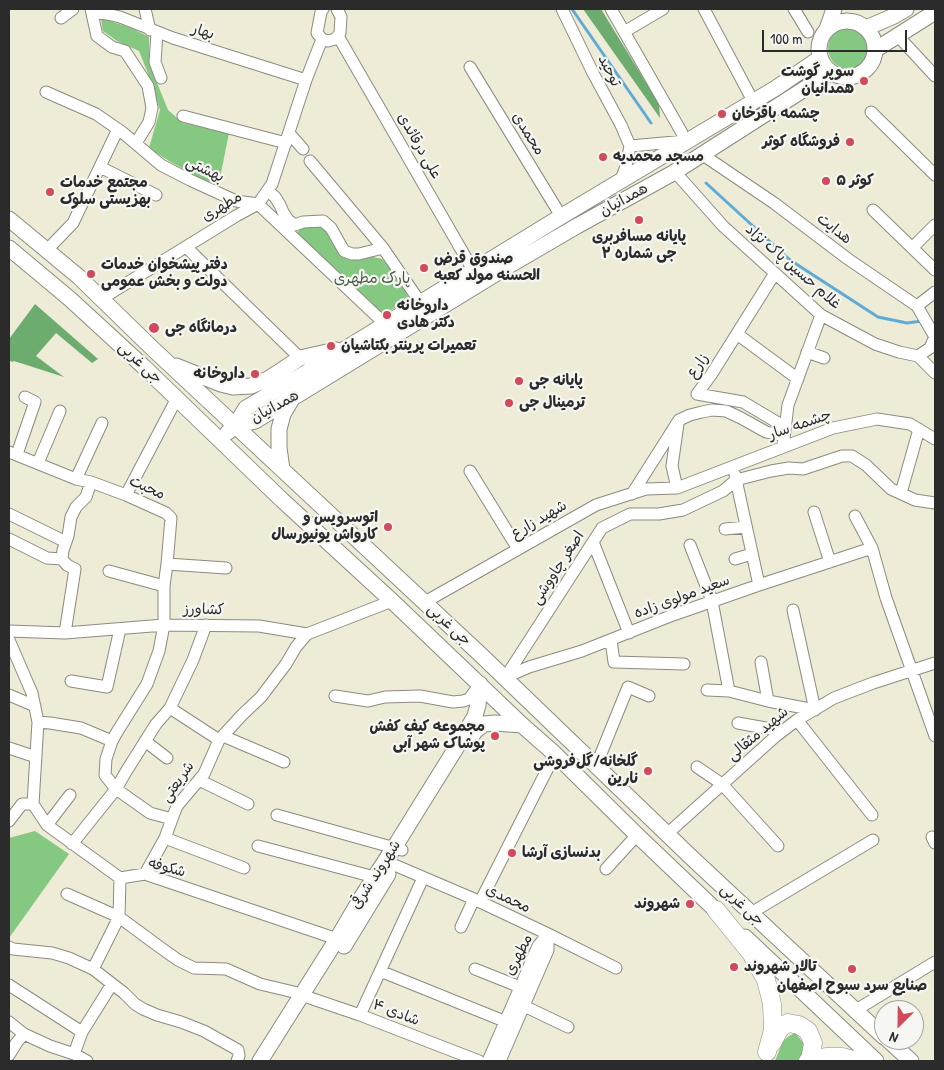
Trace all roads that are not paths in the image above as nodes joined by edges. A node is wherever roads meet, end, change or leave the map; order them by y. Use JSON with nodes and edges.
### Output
{"nodes":[{"id":1,"x":73,"y":9,"type":"edge"},
{"id":2,"x":145,"y":9,"type":"edge"},
{"id":3,"x":324,"y":9,"type":"edge"},
{"id":4,"x":338,"y":9,"type":"edge"},
{"id":5,"x":562,"y":9,"type":"edge"},
{"id":6,"x":611,"y":9,"type":"edge"},
{"id":7,"x":663,"y":9,"type":"edge"},
{"id":8,"x":704,"y":9,"type":"edge"},
{"id":9,"x":794,"y":9,"type":"edge"},
{"id":10,"x":834,"y":9,"type":"edge"},
{"id":11,"x":906,"y":9,"type":"edge"},
{"id":12,"x":92,"y":11,"type":"edge"},
{"id":13,"x":935,"y":12,"type":"edge"},
{"id":14,"x":61,"y":18,"type":"dead end"},
{"id":15,"x":859,"y":20,"type":"edge"},
{"id":16,"x":827,"y":29,"type":"junction"},
{"id":17,"x":154,"y":31,"type":"junction"},
{"id":18,"x":624,"y":32,"type":"junction"},
{"id":19,"x":808,"y":32,"type":"dead end"},
{"id":20,"x":897,"y":35,"type":"junction"},
{"id":21,"x":338,"y":36,"type":"junction"},
{"id":22,"x":322,"y":39,"type":"junction"},
{"id":23,"x":875,"y":50,"type":"junction"},
{"id":24,"x":820,"y":58,"type":"junction"},
{"id":25,"x":470,"y":67,"type":"dead end"},
{"id":26,"x":832,"y":72,"type":"junction"},
{"id":27,"x":935,"y":76,"type":"edge"},
{"id":28,"x":161,"y":78,"type":"dead end"},
{"id":29,"x":306,"y":80,"type":"junction"},
{"id":30,"x":46,"y":92,"type":"dead end"},
{"id":31,"x":753,"y":101,"type":"junction"},
{"id":32,"x":870,"y":112,"type":"dead end"},
{"id":33,"x":183,"y":116,"type":"dead end"},
{"id":34,"x":118,"y":129,"type":"junction"},
{"id":35,"x":684,"y":137,"type":"junction"},
{"id":36,"x":287,"y":138,"type":"junction"},
{"id":37,"x":136,"y":143,"type":"junction"},
{"id":38,"x":630,"y":146,"type":"junction"},
{"id":39,"x":303,"y":149,"type":"dead end"},
{"id":40,"x":703,"y":155,"type":"junction"},
{"id":41,"x":310,"y":161,"type":"dead end"},
{"id":42,"x":100,"y":167,"type":"junction"},
{"id":43,"x":676,"y":172,"type":"junction"},
{"id":44,"x":935,"y":175,"type":"edge"},
{"id":45,"x":621,"y":180,"type":"junction"},
{"id":46,"x":268,"y":191,"type":"junction"},
{"id":47,"x":156,"y":196,"type":"dead end"},
{"id":48,"x":258,"y":204,"type":"junction"},
{"id":49,"x":873,"y":210,"type":"dead end"},
{"id":50,"x":561,"y":216,"type":"junction"},
{"id":51,"x":9,"y":220,"type":"edge"},
{"id":52,"x":935,"y":225,"type":"edge"},
{"id":53,"x":186,"y":247,"type":"junction"},
{"id":54,"x":9,"y":248,"type":"edge"},
{"id":55,"x":383,"y":248,"type":"junction"},
{"id":56,"x":912,"y":248,"type":"junction"},
{"id":57,"x":46,"y":251,"type":"junction"},
{"id":58,"x":498,"y":254,"type":"junction"},
{"id":59,"x":507,"y":267,"type":"junction"},
{"id":60,"x":473,"y":270,"type":"junction"},
{"id":61,"x":935,"y":270,"type":"edge"},
{"id":62,"x":775,"y":272,"type":"junction"},
{"id":63,"x":459,"y":288,"type":"junction"},
{"id":64,"x":935,"y":292,"type":"edge"},
{"id":65,"x":101,"y":299,"type":"junction"},
{"id":66,"x":420,"y":302,"type":"junction"},
{"id":67,"x":918,"y":308,"type":"junction"},
{"id":68,"x":821,"y":315,"type":"junction"},
{"id":69,"x":385,"y":324,"type":"junction"},
{"id":70,"x":737,"y":334,"type":"junction"},
{"id":71,"x":934,"y":334,"type":"edge"},
{"id":72,"x":347,"y":348,"type":"junction"},
{"id":73,"x":808,"y":352,"type":"junction"},
{"id":74,"x":918,"y":356,"type":"junction"},
{"id":75,"x":300,"y":358,"type":"junction"},
{"id":76,"x":824,"y":358,"type":"dead end"},
{"id":77,"x":169,"y":364,"type":"junction"},
{"id":78,"x":935,"y":372,"type":"edge"},
{"id":79,"x":798,"y":378,"type":"junction"},
{"id":80,"x":25,"y":398,"type":"dead end"},
{"id":81,"x":177,"y":398,"type":"junction"},
{"id":82,"x":292,"y":399,"type":"junction"},
{"id":83,"x":60,"y":412,"type":"dead end"},
{"id":84,"x":679,"y":420,"type":"junction"},
{"id":85,"x":102,"y":423,"type":"dead end"},
{"id":86,"x":235,"y":426,"type":"junction"},
{"id":87,"x":919,"y":429,"type":"junction"},
{"id":88,"x":784,"y":437,"type":"junction"},
{"id":89,"x":935,"y":438,"type":"edge"},
{"id":90,"x":219,"y":439,"type":"junction"},
{"id":91,"x":13,"y":453,"type":"edge"},
{"id":92,"x":38,"y":463,"type":"junction"},
{"id":93,"x":733,"y":466,"type":"junction"},
{"id":94,"x":282,"y":469,"type":"junction"},
{"id":95,"x":470,"y":471,"type":"dead end"},
{"id":96,"x":76,"y":478,"type":"junction"},
{"id":97,"x":736,"y":480,"type":"junction"},
{"id":98,"x":91,"y":482,"type":"junction"},
{"id":99,"x":677,"y":488,"type":"junction"},
{"id":100,"x":901,"y":493,"type":"junction"},
{"id":101,"x":126,"y":494,"type":"junction"},
{"id":102,"x":632,"y":494,"type":"junction"},
{"id":103,"x":935,"y":503,"type":"edge"},
{"id":104,"x":814,"y":512,"type":"dead end"},
{"id":105,"x":9,"y":514,"type":"edge"},
{"id":106,"x":855,"y":516,"type":"dead end"},
{"id":107,"x":746,"y":527,"type":"junction"},
{"id":108,"x":725,"y":530,"type":"dead end"},
{"id":109,"x":9,"y":539,"type":"edge"},
{"id":110,"x":66,"y":542,"type":"junction"},
{"id":111,"x":593,"y":542,"type":"junction"},
{"id":112,"x":690,"y":545,"type":"dead end"},
{"id":113,"x":872,"y":548,"type":"junction"},
{"id":114,"x":518,"y":549,"type":"junction"},
{"id":115,"x":752,"y":554,"type":"junction"},
{"id":116,"x":62,"y":559,"type":"junction"},
{"id":117,"x":735,"y":559,"type":"dead end"},
{"id":118,"x":830,"y":562,"type":"junction"},
{"id":119,"x":167,"y":564,"type":"junction"},
{"id":120,"x":226,"y":568,"type":"dead end"},
{"id":121,"x":109,"y":571,"type":"dead end"},
{"id":122,"x":759,"y":584,"type":"junction"},
{"id":123,"x":164,"y":586,"type":"junction"},
{"id":124,"x":392,"y":601,"type":"junction"},
{"id":125,"x":712,"y":601,"type":"junction"},
{"id":126,"x":425,"y":602,"type":"junction"},
{"id":127,"x":793,"y":610,"type":"dead end"},
{"id":128,"x":164,"y":625,"type":"junction"},
{"id":129,"x":206,"y":625,"type":"junction"},
{"id":130,"x":120,"y":629,"type":"junction"},
{"id":131,"x":9,"y":631,"type":"edge"},
{"id":132,"x":65,"y":632,"type":"junction"},
{"id":133,"x":629,"y":632,"type":"junction"},
{"id":134,"x":308,"y":634,"type":"junction"},
{"id":135,"x":9,"y":640,"type":"edge"},
{"id":136,"x":611,"y":640,"type":"junction"},
{"id":137,"x":761,"y":662,"type":"dead end"},
{"id":138,"x":935,"y":663,"type":"edge"},
{"id":139,"x":684,"y":664,"type":"dead end"},
{"id":140,"x":911,"y":671,"type":"junction"},
{"id":141,"x":505,"y":678,"type":"junction"},
{"id":142,"x":70,"y":681,"type":"dead end"},
{"id":143,"x":480,"y":684,"type":"junction"},
{"id":144,"x":707,"y":690,"type":"dead end"},
{"id":145,"x":729,"y":691,"type":"junction"},
{"id":146,"x":9,"y":695,"type":"edge"},
{"id":147,"x":336,"y":696,"type":"dead end"},
{"id":148,"x":649,"y":696,"type":"dead end"},
{"id":149,"x":768,"y":701,"type":"junction"},
{"id":150,"x":35,"y":706,"type":"junction"},
{"id":151,"x":170,"y":708,"type":"junction"},
{"id":152,"x":815,"y":710,"type":"junction"},
{"id":153,"x":797,"y":720,"type":"junction"},
{"id":154,"x":38,"y":722,"type":"junction"},
{"id":155,"x":738,"y":722,"type":"dead end"},
{"id":156,"x":522,"y":725,"type":"junction"},
{"id":157,"x":782,"y":731,"type":"junction"},
{"id":158,"x":935,"y":736,"type":"edge"},
{"id":159,"x":221,"y":738,"type":"junction"},
{"id":160,"x":112,"y":741,"type":"junction"},
{"id":161,"x":145,"y":741,"type":"junction"},
{"id":162,"x":9,"y":748,"type":"edge"},
{"id":163,"x":555,"y":754,"type":"junction"},
{"id":164,"x":36,"y":757,"type":"junction"},
{"id":165,"x":168,"y":758,"type":"dead end"},
{"id":166,"x":284,"y":762,"type":"dead end"},
{"id":167,"x":596,"y":766,"type":"junction"},
{"id":168,"x":697,"y":766,"type":"dead end"},
{"id":169,"x":199,"y":780,"type":"junction"},
{"id":170,"x":722,"y":784,"type":"junction"},
{"id":171,"x":116,"y":789,"type":"junction"},
{"id":172,"x":70,"y":796,"type":"dead end"},
{"id":173,"x":33,"y":804,"type":"junction"},
{"id":174,"x":248,"y":804,"type":"dead end"},
{"id":175,"x":872,"y":815,"type":"dead end"},
{"id":176,"x":277,"y":816,"type":"dead end"},
{"id":177,"x":172,"y":819,"type":"junction"},
{"id":178,"x":9,"y":821,"type":"edge"},
{"id":179,"x":48,"y":825,"type":"junction"},
{"id":180,"x":667,"y":834,"type":"junction"},
{"id":181,"x":637,"y":835,"type":"junction"},
{"id":182,"x":165,"y":838,"type":"junction"},
{"id":183,"x":873,"y":840,"type":"dead end"},
{"id":184,"x":72,"y":844,"type":"junction"},
{"id":185,"x":258,"y":846,"type":"dead end"},
{"id":186,"x":778,"y":846,"type":"dead end"},
{"id":187,"x":398,"y":848,"type":"junction"},
{"id":188,"x":389,"y":863,"type":"junction"},
{"id":189,"x":244,"y":868,"type":"dead end"},
{"id":190,"x":606,"y":870,"type":"dead end"},
{"id":191,"x":145,"y":874,"type":"junction"},
{"id":192,"x":120,"y":878,"type":"junction"},
{"id":193,"x":380,"y":878,"type":"junction"},
{"id":194,"x":423,"y":878,"type":"junction"},
{"id":195,"x":67,"y":894,"type":"dead end"},
{"id":196,"x":477,"y":901,"type":"junction"},
{"id":197,"x":716,"y":910,"type":"junction"},
{"id":198,"x":751,"y":912,"type":"junction"},
{"id":199,"x":119,"y":917,"type":"junction"},
{"id":200,"x":461,"y":927,"type":"dead end"},
{"id":201,"x":548,"y":934,"type":"junction"},
{"id":202,"x":342,"y":941,"type":"junction"},
{"id":203,"x":9,"y":947,"type":"edge"},
{"id":204,"x":935,"y":962,"type":"edge"},
{"id":205,"x":616,"y":968,"type":"dead end"},
{"id":206,"x":475,"y":969,"type":"dead end"},
{"id":207,"x":93,"y":970,"type":"junction"},
{"id":208,"x":380,"y":971,"type":"junction"},
{"id":209,"x":112,"y":984,"type":"junction"},
{"id":210,"x":9,"y":985,"type":"edge"},
{"id":211,"x":520,"y":987,"type":"junction"},
{"id":212,"x":306,"y":996,"type":"junction"},
{"id":213,"x":524,"y":1006,"type":"junction"},
{"id":214,"x":856,"y":1010,"type":"junction"},
{"id":215,"x":360,"y":1015,"type":"junction"},
{"id":216,"x":504,"y":1021,"type":"junction"},
{"id":217,"x":9,"y":1022,"type":"edge"},
{"id":218,"x":568,"y":1027,"type":"dead end"},
{"id":219,"x":874,"y":1027,"type":"edge"},
{"id":220,"x":82,"y":1032,"type":"junction"},
{"id":221,"x":24,"y":1034,"type":"junction"},
{"id":222,"x":899,"y":1050,"type":"edge"},
{"id":223,"x":74,"y":1054,"type":"junction"},
{"id":224,"x":9,"y":1055,"type":"edge"},
{"id":225,"x":765,"y":1057,"type":"edge"},
{"id":226,"x":87,"y":1061,"type":"edge"},
{"id":227,"x":237,"y":1061,"type":"edge"},
{"id":228,"x":260,"y":1061,"type":"edge"},
{"id":229,"x":271,"y":1061,"type":"edge"},
{"id":230,"x":479,"y":1061,"type":"edge"},
{"id":231,"x":488,"y":1061,"type":"edge"},
{"id":232,"x":500,"y":1061,"type":"edge"},
{"id":233,"x":809,"y":1061,"type":"edge"},
{"id":234,"x":857,"y":1061,"type":"edge"},
{"id":235,"x":876,"y":1061,"type":"edge"},
{"id":236,"x":911,"y":1061,"type":"edge"}],
"edges":[{"from":1,"to":14,"type":"street"},
{"from":2,"to":17,"type":"street"},
{"from":3,"to":22,"type":"street"},
{"from":4,"to":21,"type":"street"},
{"from":5,"to":38,"type":"street","name":"توحید"},
{"from":6,"to":18,"type":"street"},
{"from":7,"to":18,"type":"street"},
{"from":8,"to":31,"type":"street"},
{"from":9,"to":19,"type":"street"},
{"from":10,"to":16,"type":"main road"},
{"from":11,"to":15,"type":"main road"},
{"from":12,"to":17,"type":"street","name":"بهار"},
{"from":12,"to":37,"type":"street"},
{"from":13,"to":20,"type":"main road"},
{"from":15,"to":16,"type":"main road"},
{"from":15,"to":23,"type":"main road"},
{"from":16,"to":24,"type":"main road"},
{"from":17,"to":28,"type":"street"},
{"from":17,"to":29,"type":"street","name":"بهار"},
{"from":18,"to":35,"type":"street"},
{"from":20,"to":23,"type":"main road"},
{"from":20,"to":27,"type":"street"},
{"from":21,"to":22,"type":"street"},
{"from":21,"to":60,"type":"street","name":"علی درقائدی"},
{"from":22,"to":29,"type":"street","name":"مطهری"},
{"from":23,"to":26,"type":"main road"},
{"from":24,"to":26,"type":"main road"},
{"from":24,"to":31,"type":"main road","name":"همدانیان"},
{"from":25,"to":50,"type":"street","name":"محمدی"},
{"from":26,"to":40,"type":"main road","name":"همدانیان"},
{"from":29,"to":36,"type":"street","name":"مطهری"},
{"from":30,"to":34,"type":"street","name":"بهشتی"},
{"from":31,"to":35,"type":"main road","name":"همدانیان"},
{"from":32,"to":44,"type":"street"},
{"from":33,"to":36,"type":"street"},
{"from":34,"to":37,"type":"street","name":"بهشتی"},
{"from":34,"to":42,"type":"street"},
{"from":35,"to":38,"type":"street"},
{"from":35,"to":45,"type":"main road","name":"همدانیان"},
{"from":36,"to":39,"type":"street"},
{"from":36,"to":46,"type":"street","name":"مطهری"},
{"from":37,"to":48,"type":"street","name":"بهشتی"},
{"from":38,"to":45,"type":"street"},
{"from":40,"to":43,"type":"main road","name":"همدانیان"},
{"from":40,"to":67,"type":"street","name":"هدایت"},
{"from":41,"to":55,"type":"street"},
{"from":42,"to":47,"type":"street"},
{"from":42,"to":57,"type":"street"},
{"from":43,"to":59,"type":"main road","name":"همدانیان"},
{"from":43,"to":62,"type":"street","name":"غلام حسین پاک نژاد"},
{"from":45,"to":50,"type":"main road","name":"همدانیان"},
{"from":46,"to":48,"type":"street","name":"مطهری"},
{"from":46,"to":55,"type":"street"},
{"from":48,"to":53,"type":"street","name":"مطهری"},
{"from":48,"to":69,"type":"street"},
{"from":49,"to":56,"type":"street"},
{"from":50,"to":58,"type":"main road","name":"همدانیان"},
{"from":51,"to":57,"type":"main road","name":"جی غربی"},
{"from":52,"to":56,"type":"street"},
{"from":53,"to":65,"type":"street","name":"مطهری"},
{"from":53,"to":75,"type":"street"},
{"from":54,"to":81,"type":"main road","name":"جی غربی"},
{"from":55,"to":66,"type":"street"},
{"from":56,"to":61,"type":"street"},
{"from":57,"to":65,"type":"main road","name":"جی غربی"},
{"from":58,"to":59,"type":"main road"},
{"from":58,"to":60,"type":"main road","name":"همدانیان"},
{"from":59,"to":63,"type":"main road","name":"همدانیان"},
{"from":60,"to":63,"type":"main road","name":"همدانیان"},
{"from":62,"to":68,"type":"street","name":"غلام حسین پاک نژاد"},
{"from":62,"to":70,"type":"street","name":"زارع"},
{"from":63,"to":66,"type":"main road","name":"همدانیان"},
{"from":63,"to":82,"type":"main road","name":"همدانیان"},
{"from":64,"to":67,"type":"street"},
{"from":65,"to":77,"type":"main road","name":"جی غربی"},
{"from":66,"to":69,"type":"main road","name":"همدانیان"},
{"from":67,"to":71,"type":"street","name":"هدایت"},
{"from":68,"to":73,"type":"street"},
{"from":68,"to":74,"type":"street","name":"غلام حسین پاک نژاد"},
{"from":69,"to":72,"type":"main road","name":"همدانیان"},
{"from":70,"to":79,"type":"street"},
{"from":70,"to":88,"type":"street","name":"زارع"},
{"from":71,"to":74,"type":"street"},
{"from":72,"to":75,"type":"main road"},
{"from":72,"to":86,"type":"main road","name":"همدانیان"},
{"from":73,"to":76,"type":"street"},
{"from":73,"to":79,"type":"street"},
{"from":74,"to":78,"type":"street","name":"غلام حسین پاک نژاد"},
{"from":75,"to":77,"type":"main road"},
{"from":77,"to":86,"type":"main road","name":"جی غربی"},
{"from":79,"to":88,"type":"street"},
{"from":80,"to":91,"type":"street"},
{"from":81,"to":90,"type":"main road","name":"جی غربی"},
{"from":81,"to":101,"type":"street"},
{"from":82,"to":86,"type":"main road","name":"همدانیان"},
{"from":82,"to":94,"type":"main road"},
{"from":83,"to":92,"type":"street"},
{"from":84,"to":88,"type":"street"},
{"from":84,"to":99,"type":"street"},
{"from":84,"to":102,"type":"street"},
{"from":85,"to":96,"type":"street"},
{"from":86,"to":90,"type":"main road"},
{"from":86,"to":94,"type":"main road","name":"جی غربی"},
{"from":87,"to":88,"type":"street","name":"چشمه سار"},
{"from":87,"to":89,"type":"street","name":"چشمه سار"},
{"from":87,"to":100,"type":"street"},
{"from":88,"to":93,"type":"street","name":"چشمه سار"},
{"from":90,"to":124,"type":"main road","name":"جی غربی"},
{"from":91,"to":92,"type":"street","name":"محبت"},
{"from":92,"to":96,"type":"street","name":"محبت"},
{"from":93,"to":97,"type":"street"},
{"from":93,"to":99,"type":"street","name":"چشمه سار"},
{"from":94,"to":126,"type":"main road","name":"جی غربی"},
{"from":95,"to":114,"type":"street"},
{"from":96,"to":98,"type":"street","name":"محبت"},
{"from":97,"to":100,"type":"street","name":"اصغر چاووشی"},
{"from":97,"to":107,"type":"street"},
{"from":97,"to":111,"type":"street","name":"اصغر چاووشی"},
{"from":98,"to":101,"type":"street","name":"محبت"},
{"from":98,"to":110,"type":"street"},
{"from":99,"to":102,"type":"street","name":"شهید زارع"},
{"from":100,"to":103,"type":"street","name":"اصغر چاووشی"},
{"from":101,"to":119,"type":"street","name":"محبت"},
{"from":102,"to":114,"type":"street","name":"شهید زارع"},
{"from":104,"to":118,"type":"street"},
{"from":105,"to":110,"type":"street"},
{"from":106,"to":113,"type":"street"},
{"from":107,"to":108,"type":"street"},
{"from":107,"to":115,"type":"street"},
{"from":109,"to":116,"type":"street"},
{"from":110,"to":116,"type":"street"},
{"from":111,"to":133,"type":"street"},
{"from":111,"to":141,"type":"street","name":"اصغر چاووشی"},
{"from":112,"to":125,"type":"street"},
{"from":113,"to":118,"type":"street","name":"سعید مولوی زاده"},
{"from":113,"to":140,"type":"street"},
{"from":114,"to":126,"type":"street","name":"شهید زارع"},
{"from":115,"to":117,"type":"street"},
{"from":115,"to":122,"type":"street"},
{"from":116,"to":132,"type":"street"},
{"from":118,"to":122,"type":"street","name":"سعید مولوی زاده"},
{"from":119,"to":120,"type":"street"},
{"from":119,"to":123,"type":"street","name":"محبت"},
{"from":121,"to":123,"type":"street"},
{"from":122,"to":125,"type":"street","name":"سعید مولوی زاده"},
{"from":123,"to":128,"type":"street","name":"محبت"},
{"from":124,"to":134,"type":"street"},
{"from":124,"to":143,"type":"main road","name":"جی غربی"},
{"from":125,"to":133,"type":"street","name":"سعید مولوی زاده"},
{"from":125,"to":145,"type":"street"},
{"from":126,"to":141,"type":"main road","name":"جی غربی"},
{"from":127,"to":152,"type":"street"},
{"from":128,"to":129,"type":"street","name":"کشاورز"},
{"from":128,"to":130,"type":"street","name":"کشاورز"},
{"from":128,"to":160,"type":"street","name":"محبت"},
{"from":129,"to":134,"type":"street","name":"کشاورز"},
{"from":129,"to":151,"type":"street"},
{"from":130,"to":132,"type":"street","name":"کشاورز"},
{"from":130,"to":142,"type":"street"},
{"from":131,"to":132,"type":"street","name":"کشاورز"},
{"from":133,"to":136,"type":"street","name":"سعید مولوی زاده"},
{"from":134,"to":159,"type":"street","name":"شریعتی"},
{"from":135,"to":150,"type":"street"},
{"from":136,"to":139,"type":"street"},
{"from":136,"to":141,"type":"street","name":"سعید مولوی زاده"},
{"from":137,"to":149,"type":"street"},
{"from":138,"to":140,"type":"street","name":"شهید مثقالی"},
{"from":140,"to":152,"type":"street","name":"شهید مثقالی"},
{"from":140,"to":158,"type":"street"},
{"from":141,"to":167,"type":"main road","name":"جی غربی"},
{"from":143,"to":147,"type":"street"},
{"from":143,"to":156,"type":"main road","name":"جی غربی"},
{"from":143,"to":187,"type":"main road","name":"شهروند شرقی"},
{"from":144,"to":145,"type":"street"},
{"from":145,"to":149,"type":"street"},
{"from":146,"to":150,"type":"street"},
{"from":148,"to":167,"type":"street"},
{"from":149,"to":152,"type":"street"},
{"from":150,"to":154,"type":"street"},
{"from":151,"to":159,"type":"street"},
{"from":151,"to":161,"type":"street"},
{"from":152,"to":153,"type":"street","name":"شهید مثقالی"},
{"from":153,"to":157,"type":"street","name":"شهید مثقالی"},
{"from":153,"to":175,"type":"street"},
{"from":154,"to":160,"type":"street"},
{"from":154,"to":164,"type":"street"},
{"from":155,"to":157,"type":"street"},
{"from":156,"to":163,"type":"main road","name":"جی غربی"},
{"from":156,"to":187,"type":"main road","name":"شهروند شرقی"},
{"from":157,"to":170,"type":"street","name":"شهید مثقالی"},
{"from":159,"to":166,"type":"street"},
{"from":159,"to":169,"type":"street","name":"شریعتی"},
{"from":160,"to":171,"type":"street","name":"محبت"},
{"from":161,"to":165,"type":"street"},
{"from":161,"to":171,"type":"street"},
{"from":162,"to":164,"type":"street"},
{"from":163,"to":181,"type":"main road","name":"جی غربی"},
{"from":163,"to":196,"type":"street"},
{"from":164,"to":173,"type":"street"},
{"from":167,"to":180,"type":"main road","name":"جی غربی"},
{"from":168,"to":170,"type":"street"},
{"from":169,"to":174,"type":"street"},
{"from":169,"to":177,"type":"street","name":"شریعتی"},
{"from":170,"to":180,"type":"street","name":"شهید مثقالی"},
{"from":170,"to":186,"type":"street"},
{"from":171,"to":177,"type":"street","name":"شریعتی"},
{"from":171,"to":184,"type":"street"},
{"from":172,"to":179,"type":"street"},
{"from":173,"to":178,"type":"street"},
{"from":173,"to":179,"type":"street"},
{"from":176,"to":187,"type":"street"},
{"from":177,"to":182,"type":"street"},
{"from":179,"to":184,"type":"street"},
{"from":180,"to":198,"type":"main road","name":"جی غربی"},
{"from":181,"to":190,"type":"street"},
{"from":181,"to":197,"type":"main road","name":"جی غربی"},
{"from":182,"to":189,"type":"street"},
{"from":182,"to":191,"type":"street"},
{"from":183,"to":198,"type":"street"},
{"from":184,"to":192,"type":"street"},
{"from":185,"to":193,"type":"street"},
{"from":187,"to":188,"type":"main road","name":"شهروند شرقی"},
{"from":188,"to":193,"type":"main road","name":"شهروند شرقی"},
{"from":188,"to":194,"type":"street","name":"محمدی"},
{"from":191,"to":192,"type":"street","name":"شکوفه"},
{"from":191,"to":202,"type":"street","name":"شکوفه"},
{"from":192,"to":199,"type":"street"},
{"from":193,"to":202,"type":"main road","name":"شهروند شرقی"},
{"from":194,"to":196,"type":"street","name":"محمدی"},
{"from":194,"to":208,"type":"street"},
{"from":195,"to":199,"type":"street","name":"شادی ۴"},
{"from":196,"to":200,"type":"street"},
{"from":196,"to":201,"type":"street","name":"محمدی"},
{"from":197,"to":225,"type":"highway"},
{"from":197,"to":235,"type":"main road","name":"جی غربی"},
{"from":198,"to":214,"type":"main road","name":"جی غربی"},
{"from":199,"to":207,"type":"street"},
{"from":199,"to":212,"type":"street","name":"شادی ۴"},
{"from":201,"to":205,"type":"street","name":"محمدی"},
{"from":201,"to":211,"type":"street","name":"مطهری"},
{"from":201,"to":213,"type":"street","name":"مطهری"},
{"from":202,"to":212,"type":"main road","name":"شهروند شرقی"},
{"from":203,"to":207,"type":"street"},
{"from":204,"to":214,"type":"street"},
{"from":206,"to":211,"type":"street"},
{"from":207,"to":209,"type":"street"},
{"from":208,"to":215,"type":"street"},
{"from":208,"to":216,"type":"street"},
{"from":209,"to":220,"type":"street"},
{"from":209,"to":227,"type":"street"},
{"from":210,"to":220,"type":"street"},
{"from":211,"to":216,"type":"street","name":"مطهری"},
{"from":212,"to":215,"type":"street","name":"شادی ۴"},
{"from":212,"to":228,"type":"main road","name":"شهروند شرقی"},
{"from":212,"to":229,"type":"main road","name":"شهروند شرقی"},
{"from":213,"to":218,"type":"street"},
{"from":213,"to":232,"type":"street","name":"مطهری"},
{"from":214,"to":219,"type":"main road","name":"جی غربی"},
{"from":215,"to":230,"type":"street","name":"شادی ۴"},
{"from":216,"to":231,"type":"street","name":"مطهری"},
{"from":217,"to":221,"type":"street"},
{"from":220,"to":223,"type":"street"},
{"from":221,"to":223,"type":"street"},
{"from":221,"to":224,"type":"street"},
{"from":222,"to":236,"type":"main road"},
{"from":223,"to":226,"type":"street"},
{"from":225,"to":233,"type":"highway"},
{"from":233,"to":234,"type":"highway"}]}
